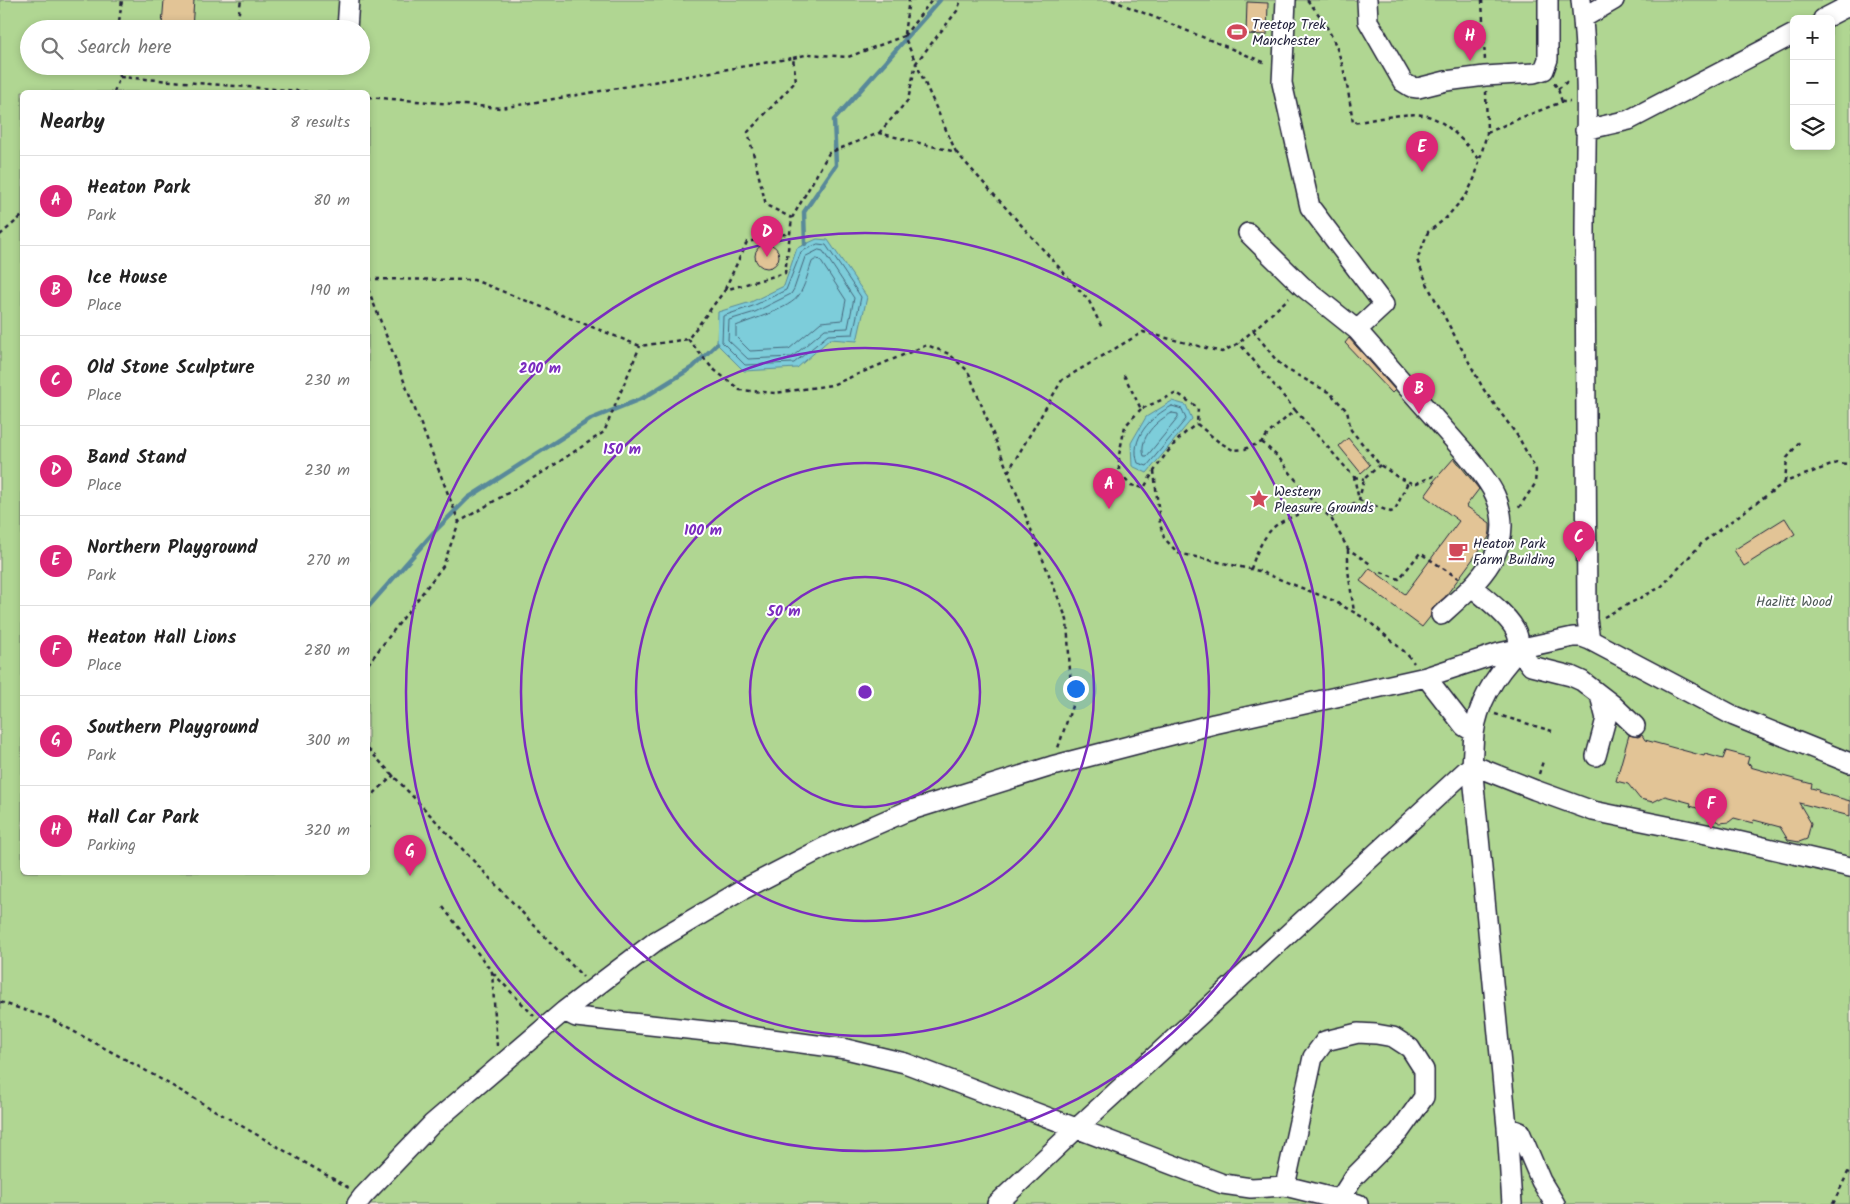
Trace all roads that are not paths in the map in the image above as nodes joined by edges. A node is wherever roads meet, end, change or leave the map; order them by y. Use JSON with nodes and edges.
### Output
{"nodes":[{"id":1,"x":349,"y":0,"type":"edge"},
{"id":2,"x":1286,"y":0,"type":"edge"},
{"id":3,"x":1367,"y":0,"type":"edge"},
{"id":4,"x":1548,"y":0,"type":"edge"},
{"id":5,"x":1614,"y":0,"type":"edge"},
{"id":6,"x":1850,"y":5,"type":"edge"},
{"id":7,"x":1582,"y":9,"type":"edge"},
{"id":8,"x":1831,"y":15,"type":"edge"},
{"id":9,"x":348,"y":20,"type":"edge"},
{"id":10,"x":1790,"y":36,"type":"edge"},
{"id":11,"x":1585,"y":130,"type":"junction"},
{"id":12,"x":1248,"y":232,"type":"dead end"},
{"id":13,"x":1357,"y":330,"type":"junction"},
{"id":14,"x":1472,"y":587,"type":"junction"},
{"id":15,"x":1442,"y":615,"type":"dead end"},
{"id":16,"x":1590,"y":640,"type":"junction"},
{"id":17,"x":1520,"y":650,"type":"junction"},
{"id":18,"x":1426,"y":677,"type":"junction"},
{"id":19,"x":1600,"y":694,"type":"junction"},
{"id":20,"x":1635,"y":726,"type":"dead end"},
{"id":21,"x":1474,"y":732,"type":"junction"},
{"id":22,"x":1596,"y":756,"type":"dead end"},
{"id":23,"x":1850,"y":763,"type":"edge"},
{"id":24,"x":1472,"y":765,"type":"junction"},
{"id":25,"x":1850,"y":867,"type":"edge"},
{"id":26,"x":564,"y":1011,"type":"junction"},
{"id":27,"x":1507,"y":1127,"type":"junction"},
{"id":28,"x":1077,"y":1128,"type":"junction"},
{"id":29,"x":1284,"y":1186,"type":"junction"},
{"id":30,"x":360,"y":1200,"type":"edge"},
{"id":31,"x":1346,"y":1202,"type":"edge"},
{"id":32,"x":998,"y":1204,"type":"edge"},
{"id":33,"x":1512,"y":1204,"type":"edge"},
{"id":34,"x":1554,"y":1204,"type":"edge"}],
"edges":[{"from":1,"to":9,"type":"lane"},
{"from":2,"to":13,"type":"lane"},
{"from":3,"to":4,"type":"lane"},
{"from":5,"to":7,"type":"lane"},
{"from":6,"to":8,"type":"lane"},
{"from":7,"to":11,"type":"lane"},
{"from":10,"to":11,"type":"lane"},
{"from":11,"to":16,"type":"lane"},
{"from":12,"to":13,"type":"lane"},
{"from":13,"to":14,"type":"lane"},
{"from":14,"to":15,"type":"lane"},
{"from":14,"to":17,"type":"lane"},
{"from":16,"to":17,"type":"lane"},
{"from":16,"to":23,"type":"lane"},
{"from":17,"to":18,"type":"lane"},
{"from":17,"to":19,"type":"lane"},
{"from":17,"to":21,"type":"lane"},
{"from":18,"to":21,"type":"lane"},
{"from":18,"to":26,"type":"lane"},
{"from":19,"to":20,"type":"lane"},
{"from":19,"to":22,"type":"lane"},
{"from":21,"to":24,"type":"lane"},
{"from":24,"to":25,"type":"lane"},
{"from":24,"to":27,"type":"lane"},
{"from":24,"to":28,"type":"lane"},
{"from":26,"to":28,"type":"lane"},
{"from":26,"to":30,"type":"lane"},
{"from":27,"to":33,"type":"lane"},
{"from":27,"to":34,"type":"lane"},
{"from":28,"to":29,"type":"lane"},
{"from":28,"to":32,"type":"lane"},
{"from":29,"to":31,"type":"lane"},
{"from":29,"to":31,"type":"lane"}]}
